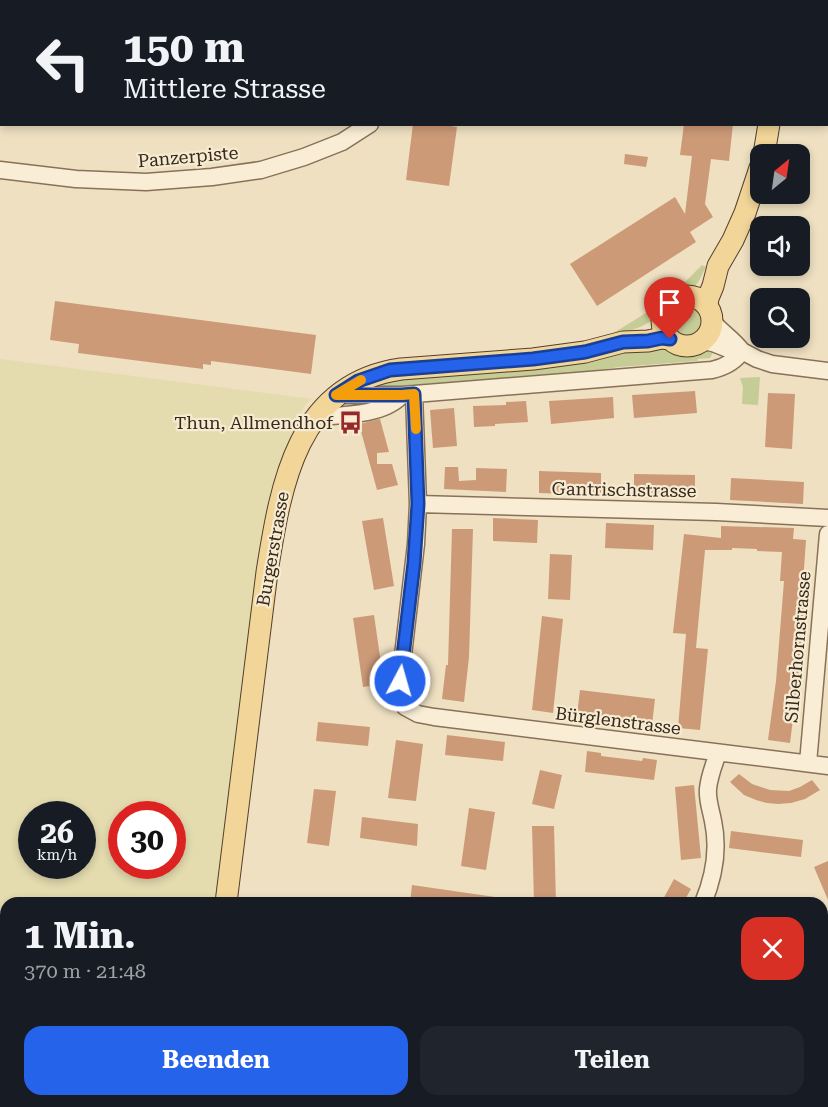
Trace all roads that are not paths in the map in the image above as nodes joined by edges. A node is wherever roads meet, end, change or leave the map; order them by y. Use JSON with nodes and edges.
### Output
{"nodes":[{"id":1,"x":367,"y":126,"type":"edge"},
{"id":2,"x":769,"y":126,"type":"edge"},
{"id":3,"x":766,"y":144,"type":"edge"},
{"id":4,"x":0,"y":170,"type":"edge"},
{"id":5,"x":750,"y":198,"type":"edge"},
{"id":6,"x":702,"y":308,"type":"junction"},
{"id":7,"x":662,"y":317,"type":"junction"},
{"id":8,"x":670,"y":339,"type":"junction"},
{"id":9,"x":701,"y":341,"type":"junction"},
{"id":10,"x":623,"y":342,"type":"junction"},
{"id":11,"x":742,"y":351,"type":"junction"},
{"id":12,"x":828,"y":371,"type":"edge"},
{"id":13,"x":336,"y":395,"type":"junction"},
{"id":14,"x":408,"y":395,"type":"junction"},
{"id":15,"x":315,"y":417,"type":"junction"},
{"id":16,"x":418,"y":504,"type":"junction"},
{"id":17,"x":828,"y":518,"type":"edge"},
{"id":18,"x":828,"y":534,"type":"edge"},
{"id":19,"x":718,"y":753,"type":"junction"},
{"id":20,"x":808,"y":763,"type":"junction"},
{"id":21,"x":828,"y":766,"type":"edge"},
{"id":22,"x":227,"y":897,"type":"edge"},
{"id":23,"x":706,"y":897,"type":"edge"}],
"edges":[{"from":1,"to":4,"type":"street","name":"Panzerpiste"},
{"from":2,"to":3,"type":"main road"},
{"from":5,"to":6,"type":"main road"},
{"from":6,"to":7,"type":"main road"},
{"from":6,"to":9,"type":"main road"},
{"from":6,"to":11,"type":"street"},
{"from":7,"to":8,"type":"main road"},
{"from":7,"to":10,"type":"main road","name":"Burgerstrasse"},
{"from":8,"to":9,"type":"main road"},
{"from":8,"to":10,"type":"main road","name":"Burgerstrasse"},
{"from":9,"to":11,"type":"street"},
{"from":10,"to":13,"type":"main road","name":"Burgerstrasse"},
{"from":11,"to":12,"type":"street"},
{"from":11,"to":14,"type":"street"},
{"from":13,"to":14,"type":"street"},
{"from":13,"to":15,"type":"main road","name":"Burgerstrasse"},
{"from":14,"to":15,"type":"street"},
{"from":14,"to":16,"type":"street"},
{"from":15,"to":22,"type":"main road","name":"Burgerstrasse"},
{"from":16,"to":17,"type":"street","name":"Gantrischstrasse"},
{"from":16,"to":19,"type":"street","name":"Bürglenstrasse"},
{"from":18,"to":20,"type":"street","name":"Silberhornstrasse"},
{"from":19,"to":20,"type":"street","name":"Bürglenstrasse"},
{"from":19,"to":23,"type":"street"},
{"from":20,"to":21,"type":"street","name":"Bürglenstrasse"}]}
